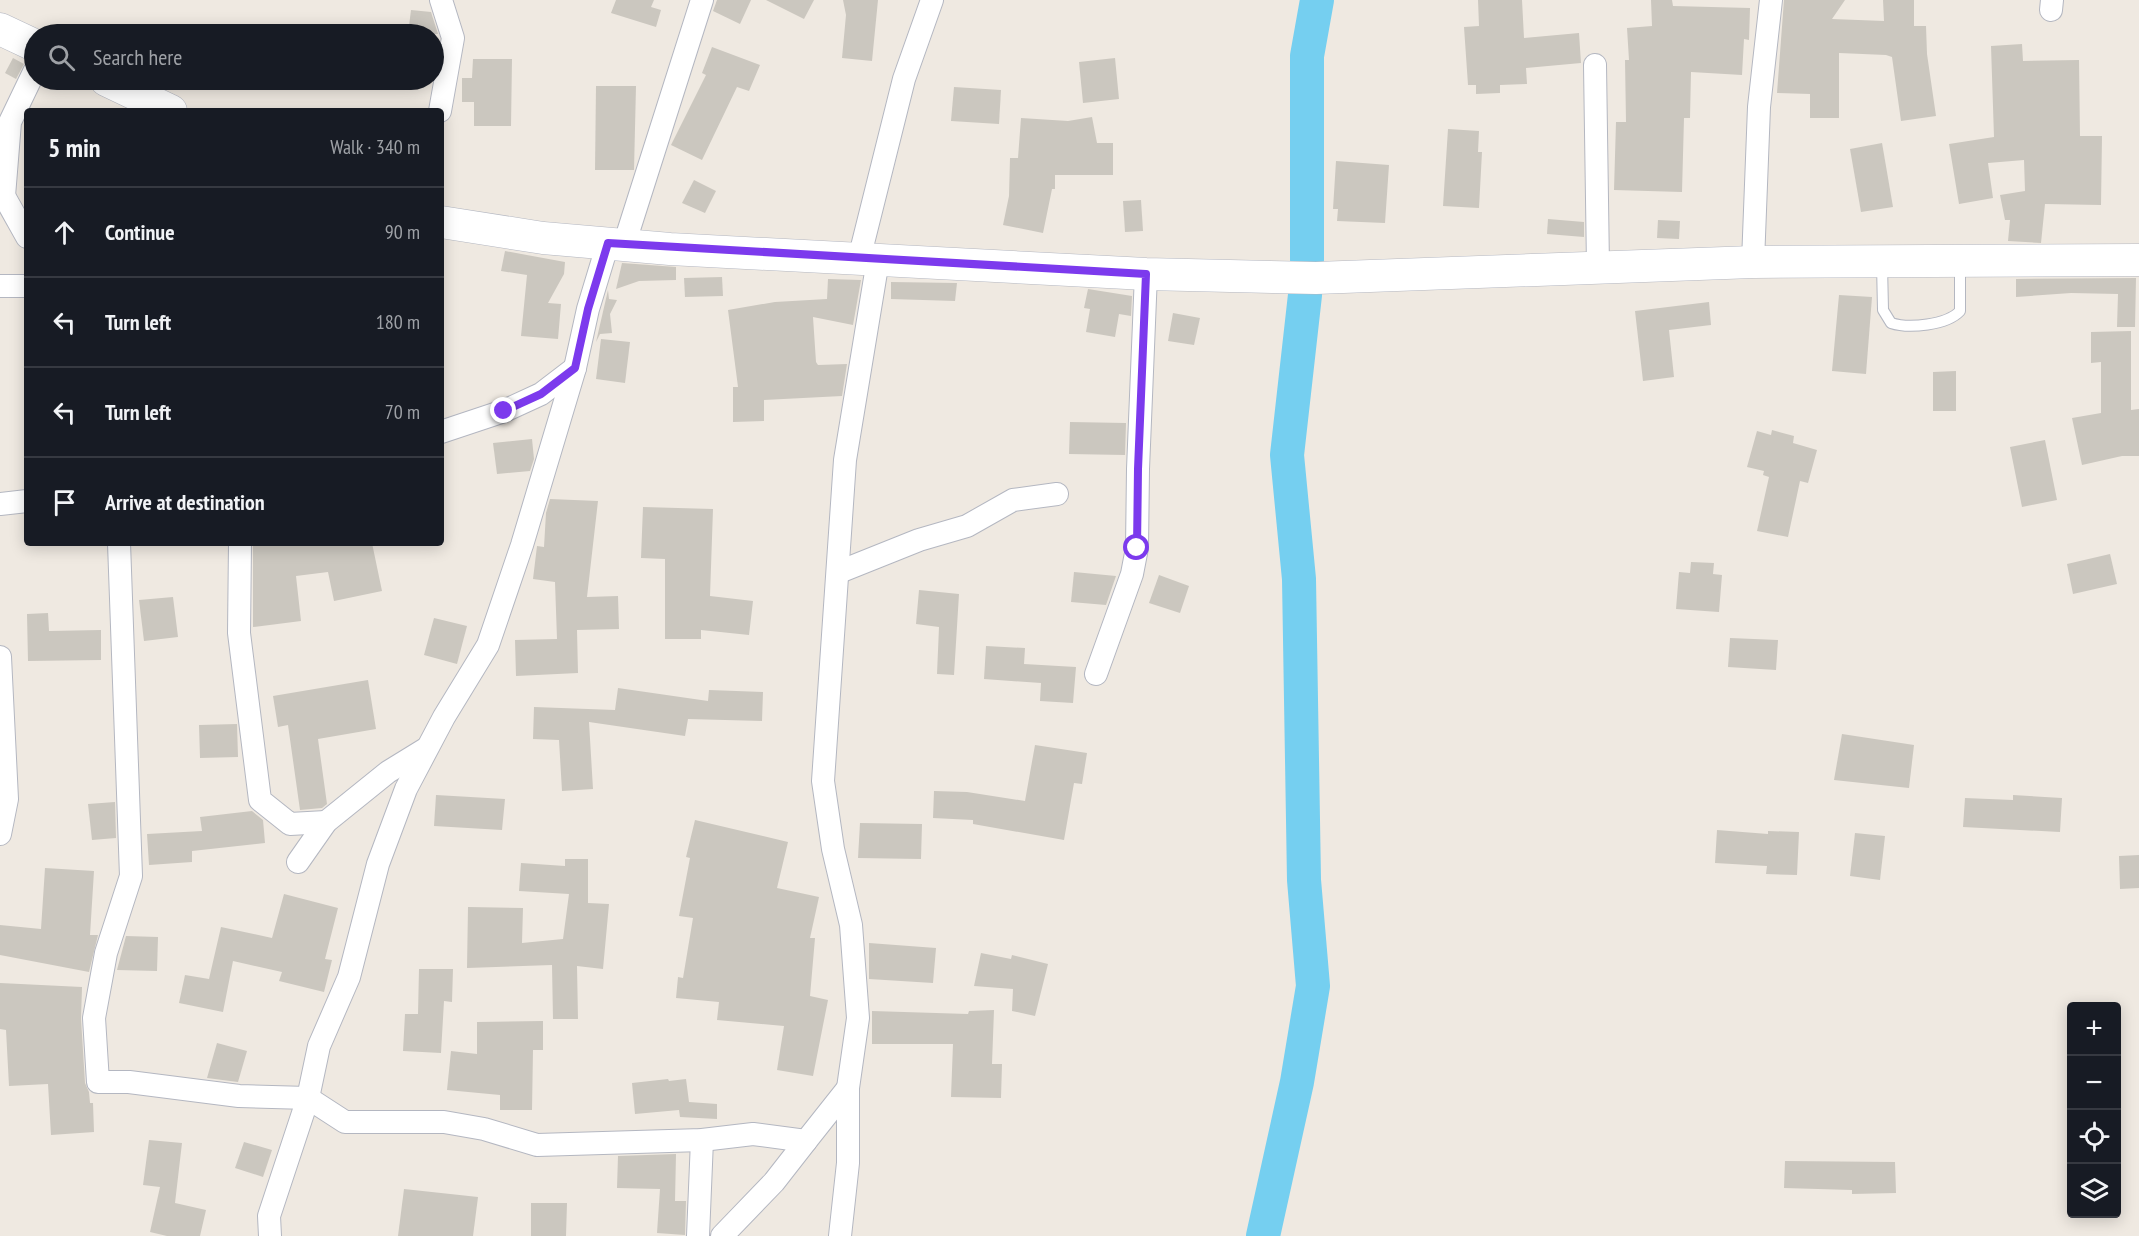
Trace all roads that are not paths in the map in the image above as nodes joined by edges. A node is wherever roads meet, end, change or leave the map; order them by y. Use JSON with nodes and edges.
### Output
{"nodes":[{"id":1,"x":441,"y":0,"type":"edge"},
{"id":2,"x":702,"y":0,"type":"edge"},
{"id":3,"x":932,"y":0,"type":"edge"},
{"id":4,"x":1771,"y":0,"type":"edge"},
{"id":5,"x":0,"y":29,"type":"edge"},
{"id":6,"x":24,"y":40,"type":"edge"},
{"id":7,"x":1595,"y":64,"type":"dead end"},
{"id":8,"x":444,"y":89,"type":"edge"},
{"id":9,"x":25,"y":90,"type":"edge"},
{"id":10,"x":127,"y":90,"type":"edge"},
{"id":11,"x":444,"y":90,"type":"edge"},
{"id":12,"x":165,"y":108,"type":"edge"},
{"id":13,"x":441,"y":108,"type":"edge"},
{"id":14,"x":2,"y":198,"type":"edge"},
{"id":15,"x":444,"y":222,"type":"edge"},
{"id":16,"x":24,"y":232,"type":"edge"},
{"id":17,"x":616,"y":244,"type":"junction"},
{"id":18,"x":869,"y":260,"type":"junction"},
{"id":19,"x":2139,"y":260,"type":"edge"},
{"id":20,"x":1753,"y":262,"type":"junction"},
{"id":21,"x":1960,"y":262,"type":"junction"},
{"id":22,"x":1882,"y":263,"type":"junction"},
{"id":23,"x":1598,"y":266,"type":"junction"},
{"id":24,"x":1146,"y":274,"type":"junction"},
{"id":25,"x":0,"y":285,"type":"edge"},
{"id":26,"x":24,"y":286,"type":"edge"},
{"id":27,"x":575,"y":368,"type":"junction"},
{"id":28,"x":444,"y":431,"type":"edge"},
{"id":29,"x":1057,"y":494,"type":"dead end"},
{"id":30,"x":24,"y":501,"type":"edge"},
{"id":31,"x":0,"y":504,"type":"edge"},
{"id":32,"x":119,"y":546,"type":"edge"},
{"id":33,"x":240,"y":546,"type":"edge"},
{"id":34,"x":838,"y":572,"type":"junction"},
{"id":35,"x":0,"y":657,"type":"edge"},
{"id":36,"x":1096,"y":674,"type":"dead end"},
{"id":37,"x":428,"y":747,"type":"junction"},
{"id":38,"x":327,"y":822,"type":"junction"},
{"id":39,"x":0,"y":834,"type":"edge"},
{"id":40,"x":298,"y":862,"type":"dead end"},
{"id":41,"x":848,"y":1088,"type":"junction"},
{"id":42,"x":308,"y":1098,"type":"junction"},
{"id":43,"x":702,"y":1140,"type":"junction"},
{"id":44,"x":806,"y":1141,"type":"junction"},
{"id":45,"x":270,"y":1236,"type":"edge"},
{"id":46,"x":698,"y":1236,"type":"edge"},
{"id":47,"x":722,"y":1236,"type":"edge"},
{"id":48,"x":840,"y":1236,"type":"edge"}],
"edges":[{"from":1,"to":8,"type":"street"},
{"from":2,"to":17,"type":"street"},
{"from":3,"to":18,"type":"street"},
{"from":4,"to":20,"type":"street"},
{"from":5,"to":6,"type":"street"},
{"from":7,"to":23,"type":"street"},
{"from":9,"to":14,"type":"street"},
{"from":10,"to":12,"type":"street"},
{"from":11,"to":13,"type":"street"},
{"from":14,"to":16,"type":"street"},
{"from":15,"to":17,"type":"street"},
{"from":17,"to":18,"type":"street"},
{"from":17,"to":27,"type":"street"},
{"from":18,"to":24,"type":"street"},
{"from":18,"to":34,"type":"street"},
{"from":19,"to":21,"type":"street"},
{"from":20,"to":22,"type":"street"},
{"from":20,"to":23,"type":"street"},
{"from":21,"to":22,"type":"street"},
{"from":21,"to":22,"type":"lane"},
{"from":23,"to":24,"type":"street"},
{"from":24,"to":36,"type":"street"},
{"from":25,"to":26,"type":"street"},
{"from":27,"to":28,"type":"street"},
{"from":27,"to":37,"type":"street"},
{"from":29,"to":34,"type":"street"},
{"from":30,"to":31,"type":"street"},
{"from":32,"to":42,"type":"street"},
{"from":33,"to":38,"type":"street"},
{"from":34,"to":41,"type":"street"},
{"from":35,"to":39,"type":"street"},
{"from":37,"to":38,"type":"street"},
{"from":37,"to":42,"type":"street"},
{"from":38,"to":40,"type":"street"},
{"from":41,"to":44,"type":"street"},
{"from":41,"to":48,"type":"street"},
{"from":42,"to":43,"type":"street"},
{"from":42,"to":45,"type":"street"},
{"from":43,"to":44,"type":"street"},
{"from":43,"to":46,"type":"street"},
{"from":44,"to":47,"type":"street"}]}
